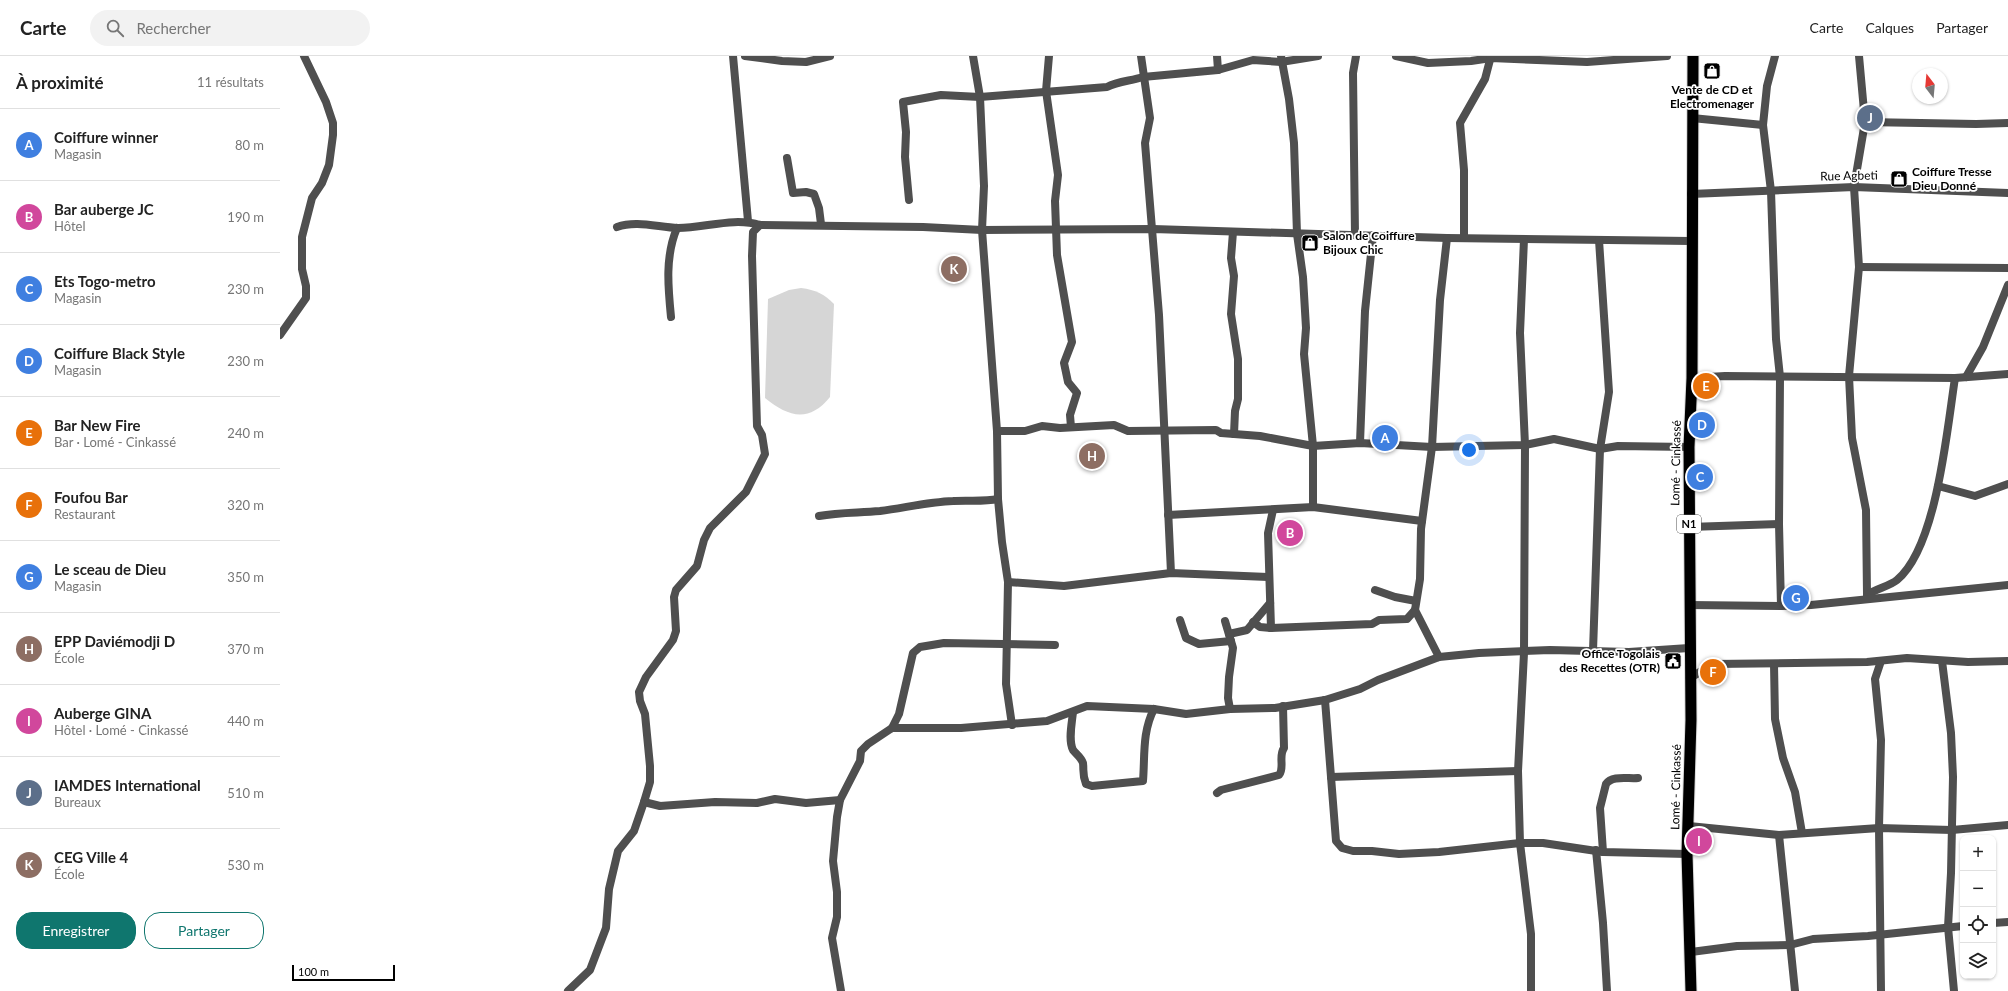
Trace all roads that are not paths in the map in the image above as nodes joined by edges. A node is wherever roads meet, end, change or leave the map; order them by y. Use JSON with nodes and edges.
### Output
{"nodes":[{"id":1,"x":304,"y":56,"type":"edge"},
{"id":2,"x":733,"y":56,"type":"edge"},
{"id":3,"x":745,"y":56,"type":"edge"},
{"id":4,"x":830,"y":56,"type":"edge"},
{"id":5,"x":973,"y":56,"type":"edge"},
{"id":6,"x":1049,"y":56,"type":"edge"},
{"id":7,"x":1141,"y":56,"type":"edge"},
{"id":8,"x":1217,"y":56,"type":"edge"},
{"id":9,"x":1318,"y":56,"type":"edge"},
{"id":10,"x":1356,"y":56,"type":"edge"},
{"id":11,"x":1396,"y":56,"type":"edge"},
{"id":12,"x":1667,"y":56,"type":"edge"},
{"id":13,"x":1693,"y":56,"type":"edge"},
{"id":14,"x":1775,"y":56,"type":"edge"},
{"id":15,"x":1859,"y":56,"type":"edge"},
{"id":16,"x":1491,"y":57,"type":"edge"},
{"id":17,"x":1607,"y":58,"type":"edge"},
{"id":18,"x":1281,"y":59,"type":"edge"},
{"id":19,"x":1218,"y":70,"type":"junction"},
{"id":20,"x":1143,"y":77,"type":"junction"},
{"id":21,"x":1046,"y":91,"type":"junction"},
{"id":22,"x":980,"y":97,"type":"junction"},
{"id":23,"x":1692,"y":118,"type":"junction"},
{"id":24,"x":1865,"y":122,"type":"junction"},
{"id":25,"x":2008,"y":123,"type":"edge"},
{"id":26,"x":1763,"y":124,"type":"junction"},
{"id":27,"x":787,"y":158,"type":"dead end"},
{"id":28,"x":1854,"y":187,"type":"junction"},
{"id":29,"x":1771,"y":191,"type":"junction"},
{"id":30,"x":2008,"y":193,"type":"edge"},
{"id":31,"x":1691,"y":194,"type":"junction"},
{"id":32,"x":909,"y":200,"type":"dead end"},
{"id":33,"x":748,"y":221,"type":"junction"},
{"id":34,"x":821,"y":224,"type":"junction"},
{"id":35,"x":760,"y":225,"type":"junction"},
{"id":36,"x":616,"y":227,"type":"dead end"},
{"id":37,"x":678,"y":228,"type":"junction"},
{"id":38,"x":982,"y":230,"type":"junction"},
{"id":39,"x":1056,"y":230,"type":"junction"},
{"id":40,"x":1153,"y":230,"type":"junction"},
{"id":41,"x":1233,"y":232,"type":"junction"},
{"id":42,"x":1297,"y":234,"type":"junction"},
{"id":43,"x":1355,"y":235,"type":"junction"},
{"id":44,"x":1373,"y":235,"type":"junction"},
{"id":45,"x":1447,"y":238,"type":"junction"},
{"id":46,"x":1464,"y":238,"type":"junction"},
{"id":47,"x":1524,"y":239,"type":"junction"},
{"id":48,"x":1599,"y":240,"type":"junction"},
{"id":49,"x":1691,"y":241,"type":"junction"},
{"id":50,"x":1859,"y":267,"type":"junction"},
{"id":51,"x":2008,"y":268,"type":"edge"},
{"id":52,"x":2008,"y":285,"type":"edge"},
{"id":53,"x":671,"y":317,"type":"dead end"},
{"id":54,"x":280,"y":335,"type":"edge"},
{"id":55,"x":2008,"y":374,"type":"edge"},
{"id":56,"x":1849,"y":376,"type":"junction"},
{"id":57,"x":1780,"y":377,"type":"junction"},
{"id":58,"x":1966,"y":377,"type":"junction"},
{"id":59,"x":1692,"y":378,"type":"junction"},
{"id":60,"x":1955,"y":378,"type":"junction"},
{"id":61,"x":1072,"y":427,"type":"junction"},
{"id":62,"x":1165,"y":430,"type":"junction"},
{"id":63,"x":997,"y":431,"type":"junction"},
{"id":64,"x":1234,"y":434,"type":"junction"},
{"id":65,"x":1360,"y":443,"type":"junction"},
{"id":66,"x":1525,"y":444,"type":"junction"},
{"id":67,"x":1313,"y":446,"type":"junction"},
{"id":68,"x":1432,"y":446,"type":"junction"},
{"id":69,"x":1689,"y":447,"type":"junction"},
{"id":70,"x":1600,"y":448,"type":"junction"},
{"id":71,"x":2008,"y":484,"type":"edge"},
{"id":72,"x":1938,"y":486,"type":"junction"},
{"id":73,"x":998,"y":499,"type":"junction"},
{"id":74,"x":1313,"y":507,"type":"junction"},
{"id":75,"x":1273,"y":510,"type":"junction"},
{"id":76,"x":819,"y":516,"type":"dead end"},
{"id":77,"x":1168,"y":516,"type":"junction"},
{"id":78,"x":1422,"y":521,"type":"junction"},
{"id":79,"x":1779,"y":524,"type":"junction"},
{"id":80,"x":1689,"y":527,"type":"junction"},
{"id":81,"x":1171,"y":573,"type":"junction"},
{"id":82,"x":1268,"y":577,"type":"junction"},
{"id":83,"x":1008,"y":582,"type":"junction"},
{"id":84,"x":2008,"y":585,"type":"edge"},
{"id":85,"x":1375,"y":590,"type":"dead end"},
{"id":86,"x":1867,"y":597,"type":"junction"},
{"id":87,"x":1416,"y":601,"type":"junction"},
{"id":88,"x":1270,"y":603,"type":"junction"},
{"id":89,"x":1689,"y":605,"type":"junction"},
{"id":90,"x":1781,"y":606,"type":"junction"},
{"id":91,"x":1414,"y":610,"type":"junction"},
{"id":92,"x":1180,"y":620,"type":"dead end"},
{"id":93,"x":1225,"y":620,"type":"dead end"},
{"id":94,"x":1253,"y":622,"type":"junction"},
{"id":95,"x":1271,"y":628,"type":"junction"},
{"id":96,"x":1230,"y":637,"type":"junction"},
{"id":97,"x":1055,"y":644,"type":"dead end"},
{"id":98,"x":1007,"y":645,"type":"junction"},
{"id":99,"x":1689,"y":648,"type":"junction"},
{"id":100,"x":1593,"y":651,"type":"junction"},
{"id":101,"x":1524,"y":652,"type":"junction"},
{"id":102,"x":1439,"y":657,"type":"junction"},
{"id":103,"x":1942,"y":660,"type":"junction"},
{"id":104,"x":1881,"y":661,"type":"junction"},
{"id":105,"x":2008,"y":661,"type":"edge"},
{"id":106,"x":1774,"y":664,"type":"junction"},
{"id":107,"x":1690,"y":678,"type":"junction"},
{"id":108,"x":1325,"y":700,"type":"junction"},
{"id":109,"x":1283,"y":706,"type":"junction"},
{"id":110,"x":1154,"y":708,"type":"junction"},
{"id":111,"x":1230,"y":709,"type":"junction"},
{"id":112,"x":1073,"y":712,"type":"junction"},
{"id":113,"x":1012,"y":724,"type":"junction"},
{"id":114,"x":892,"y":728,"type":"junction"},
{"id":115,"x":1518,"y":771,"type":"junction"},
{"id":116,"x":1332,"y":777,"type":"junction"},
{"id":117,"x":1638,"y":778,"type":"dead end"},
{"id":118,"x":1217,"y":793,"type":"dead end"},
{"id":119,"x":840,"y":800,"type":"junction"},
{"id":120,"x":644,"y":802,"type":"junction"},
{"id":121,"x":2008,"y":825,"type":"edge"},
{"id":122,"x":1689,"y":826,"type":"junction"},
{"id":123,"x":1879,"y":828,"type":"junction"},
{"id":124,"x":1952,"y":830,"type":"junction"},
{"id":125,"x":1802,"y":832,"type":"junction"},
{"id":126,"x":1779,"y":834,"type":"junction"},
{"id":127,"x":1520,"y":842,"type":"junction"},
{"id":128,"x":1600,"y":851,"type":"junction"},
{"id":129,"x":1688,"y":854,"type":"junction"},
{"id":130,"x":2008,"y":922,"type":"edge"},
{"id":131,"x":1996,"y":923,"type":"edge"},
{"id":132,"x":1960,"y":926,"type":"edge"},
{"id":133,"x":1948,"y":927,"type":"junction"},
{"id":134,"x":1880,"y":934,"type":"junction"},
{"id":135,"x":1790,"y":945,"type":"junction"},
{"id":136,"x":1691,"y":952,"type":"junction"},
{"id":137,"x":568,"y":991,"type":"edge"},
{"id":138,"x":841,"y":991,"type":"edge"},
{"id":139,"x":1531,"y":991,"type":"edge"},
{"id":140,"x":1607,"y":991,"type":"edge"},
{"id":141,"x":1691,"y":991,"type":"edge"},
{"id":142,"x":1795,"y":991,"type":"edge"},
{"id":143,"x":1881,"y":991,"type":"edge"},
{"id":144,"x":1954,"y":991,"type":"edge"}],
"edges":[{"from":1,"to":54,"type":"street"},
{"from":2,"to":33,"type":"street"},
{"from":3,"to":4,"type":"street"},
{"from":5,"to":22,"type":"street"},
{"from":6,"to":21,"type":"street"},
{"from":7,"to":20,"type":"street"},
{"from":8,"to":19,"type":"street"},
{"from":9,"to":18,"type":"street"},
{"from":10,"to":43,"type":"street"},
{"from":11,"to":16,"type":"street"},
{"from":12,"to":17,"type":"street"},
{"from":13,"to":23,"type":"highway","name":"Lomé - Cinkassé","number":"N1"},
{"from":14,"to":26,"type":"street"},
{"from":15,"to":24,"type":"street"},
{"from":16,"to":17,"type":"street"},
{"from":16,"to":46,"type":"street"},
{"from":18,"to":19,"type":"street"},
{"from":18,"to":42,"type":"street"},
{"from":19,"to":20,"type":"street"},
{"from":20,"to":21,"type":"street"},
{"from":20,"to":40,"type":"street"},
{"from":21,"to":22,"type":"street"},
{"from":21,"to":39,"type":"street"},
{"from":22,"to":32,"type":"street"},
{"from":22,"to":38,"type":"street"},
{"from":23,"to":26,"type":"street"},
{"from":23,"to":31,"type":"highway","name":"Lomé - Cinkassé","number":"N1"},
{"from":24,"to":25,"type":"street"},
{"from":24,"to":28,"type":"street"},
{"from":26,"to":29,"type":"street"},
{"from":27,"to":34,"type":"street"},
{"from":28,"to":29,"type":"street","name":"Rue Agbeti"},
{"from":28,"to":30,"type":"street","name":"Rue Agbeti"},
{"from":28,"to":50,"type":"street"},
{"from":29,"to":31,"type":"street","name":"Rue Agbeti"},
{"from":29,"to":57,"type":"street"},
{"from":31,"to":49,"type":"highway","name":"Lomé - Cinkassé","number":"N1"},
{"from":33,"to":35,"type":"street"},
{"from":33,"to":37,"type":"street"},
{"from":34,"to":35,"type":"street"},
{"from":34,"to":38,"type":"street"},
{"from":35,"to":120,"type":"street"},
{"from":36,"to":37,"type":"street"},
{"from":37,"to":53,"type":"street"},
{"from":38,"to":39,"type":"street"},
{"from":38,"to":63,"type":"street"},
{"from":39,"to":40,"type":"street"},
{"from":39,"to":61,"type":"street"},
{"from":40,"to":41,"type":"street"},
{"from":40,"to":62,"type":"street"},
{"from":41,"to":42,"type":"street"},
{"from":41,"to":64,"type":"street"},
{"from":42,"to":43,"type":"street"},
{"from":42,"to":67,"type":"street"},
{"from":43,"to":44,"type":"street"},
{"from":44,"to":45,"type":"street"},
{"from":44,"to":65,"type":"street"},
{"from":45,"to":46,"type":"street"},
{"from":45,"to":68,"type":"street"},
{"from":46,"to":47,"type":"street"},
{"from":47,"to":48,"type":"street"},
{"from":47,"to":66,"type":"street"},
{"from":48,"to":49,"type":"street"},
{"from":48,"to":70,"type":"street"},
{"from":49,"to":59,"type":"highway","name":"Lomé - Cinkassé","number":"N1"},
{"from":50,"to":51,"type":"street"},
{"from":50,"to":56,"type":"street"},
{"from":52,"to":58,"type":"street"},
{"from":55,"to":58,"type":"street"},
{"from":56,"to":57,"type":"street"},
{"from":56,"to":60,"type":"street"},
{"from":56,"to":86,"type":"street"},
{"from":57,"to":59,"type":"street"},
{"from":57,"to":79,"type":"street"},
{"from":58,"to":60,"type":"street"},
{"from":59,"to":69,"type":"highway","name":"Lomé - Cinkassé","number":"N1"},
{"from":60,"to":72,"type":"street"},
{"from":61,"to":62,"type":"street"},
{"from":61,"to":63,"type":"street"},
{"from":62,"to":64,"type":"street"},
{"from":62,"to":77,"type":"street"},
{"from":63,"to":73,"type":"street"},
{"from":64,"to":67,"type":"street"},
{"from":65,"to":67,"type":"street"},
{"from":65,"to":68,"type":"street"},
{"from":66,"to":68,"type":"street"},
{"from":66,"to":70,"type":"street"},
{"from":66,"to":101,"type":"street"},
{"from":67,"to":74,"type":"street"},
{"from":68,"to":78,"type":"street"},
{"from":69,"to":70,"type":"street"},
{"from":69,"to":80,"type":"highway","name":"Lomé - Cinkassé","number":"N1"},
{"from":70,"to":100,"type":"street"},
{"from":71,"to":72,"type":"street"},
{"from":72,"to":86,"type":"street"},
{"from":73,"to":76,"type":"street"},
{"from":73,"to":83,"type":"street"},
{"from":74,"to":75,"type":"street"},
{"from":74,"to":78,"type":"street"},
{"from":75,"to":77,"type":"street"},
{"from":75,"to":82,"type":"street"},
{"from":77,"to":81,"type":"street"},
{"from":78,"to":87,"type":"street"},
{"from":79,"to":80,"type":"street"},
{"from":79,"to":90,"type":"street"},
{"from":80,"to":89,"type":"highway","name":"Lomé - Cinkassé","number":"N1"},
{"from":81,"to":82,"type":"street"},
{"from":81,"to":83,"type":"street"},
{"from":82,"to":88,"type":"street"},
{"from":83,"to":98,"type":"street"},
{"from":84,"to":86,"type":"street"},
{"from":85,"to":87,"type":"street"},
{"from":86,"to":90,"type":"street"},
{"from":87,"to":91,"type":"street"},
{"from":88,"to":94,"type":"street"},
{"from":88,"to":95,"type":"street"},
{"from":89,"to":90,"type":"street"},
{"from":89,"to":99,"type":"highway","name":"Lomé - Cinkassé","number":"N1"},
{"from":91,"to":95,"type":"street"},
{"from":91,"to":102,"type":"street"},
{"from":92,"to":96,"type":"street"},
{"from":93,"to":96,"type":"street"},
{"from":94,"to":95,"type":"street"},
{"from":94,"to":96,"type":"street"},
{"from":96,"to":111,"type":"street"},
{"from":97,"to":98,"type":"street"},
{"from":98,"to":113,"type":"street"},
{"from":98,"to":114,"type":"street"},
{"from":99,"to":100,"type":"street"},
{"from":99,"to":107,"type":"highway","name":"Lomé - Cinkassé","number":"N1"},
{"from":100,"to":101,"type":"street"},
{"from":101,"to":102,"type":"street"},
{"from":101,"to":115,"type":"street"},
{"from":102,"to":108,"type":"street"},
{"from":103,"to":104,"type":"street"},
{"from":103,"to":105,"type":"street"},
{"from":103,"to":124,"type":"street"},
{"from":104,"to":106,"type":"street"},
{"from":104,"to":123,"type":"street"},
{"from":106,"to":107,"type":"street"},
{"from":106,"to":125,"type":"street"},
{"from":107,"to":122,"type":"highway","name":"Lomé - Cinkassé","number":"N1"},
{"from":108,"to":109,"type":"street"},
{"from":108,"to":116,"type":"street"},
{"from":109,"to":111,"type":"street"},
{"from":109,"to":118,"type":"street"},
{"from":110,"to":111,"type":"street"},
{"from":110,"to":112,"type":"street"},
{"from":110,"to":112,"type":"street"},
{"from":112,"to":113,"type":"street"},
{"from":113,"to":114,"type":"street"},
{"from":114,"to":119,"type":"street"},
{"from":115,"to":116,"type":"street"},
{"from":115,"to":127,"type":"street"},
{"from":116,"to":127,"type":"street"},
{"from":117,"to":128,"type":"street"},
{"from":119,"to":120,"type":"street"},
{"from":119,"to":138,"type":"street"},
{"from":120,"to":137,"type":"street"},
{"from":121,"to":124,"type":"street"},
{"from":122,"to":126,"type":"street"},
{"from":122,"to":129,"type":"highway","name":"Lomé - Cinkassé","number":"N1"},
{"from":123,"to":124,"type":"street"},
{"from":123,"to":125,"type":"street"},
{"from":123,"to":134,"type":"street"},
{"from":124,"to":133,"type":"street"},
{"from":125,"to":126,"type":"street"},
{"from":126,"to":135,"type":"street"},
{"from":127,"to":128,"type":"street"},
{"from":127,"to":139,"type":"street"},
{"from":128,"to":129,"type":"street"},
{"from":128,"to":140,"type":"street"},
{"from":129,"to":136,"type":"highway","name":"Lomé - Cinkassé","number":"N1"},
{"from":130,"to":131,"type":"street"},
{"from":132,"to":133,"type":"street"},
{"from":133,"to":134,"type":"street"},
{"from":133,"to":144,"type":"street"},
{"from":134,"to":135,"type":"street"},
{"from":134,"to":143,"type":"street"},
{"from":135,"to":136,"type":"street"},
{"from":135,"to":142,"type":"street"},
{"from":136,"to":141,"type":"highway","name":"Lomé - Cinkassé","number":"N1"}]}
